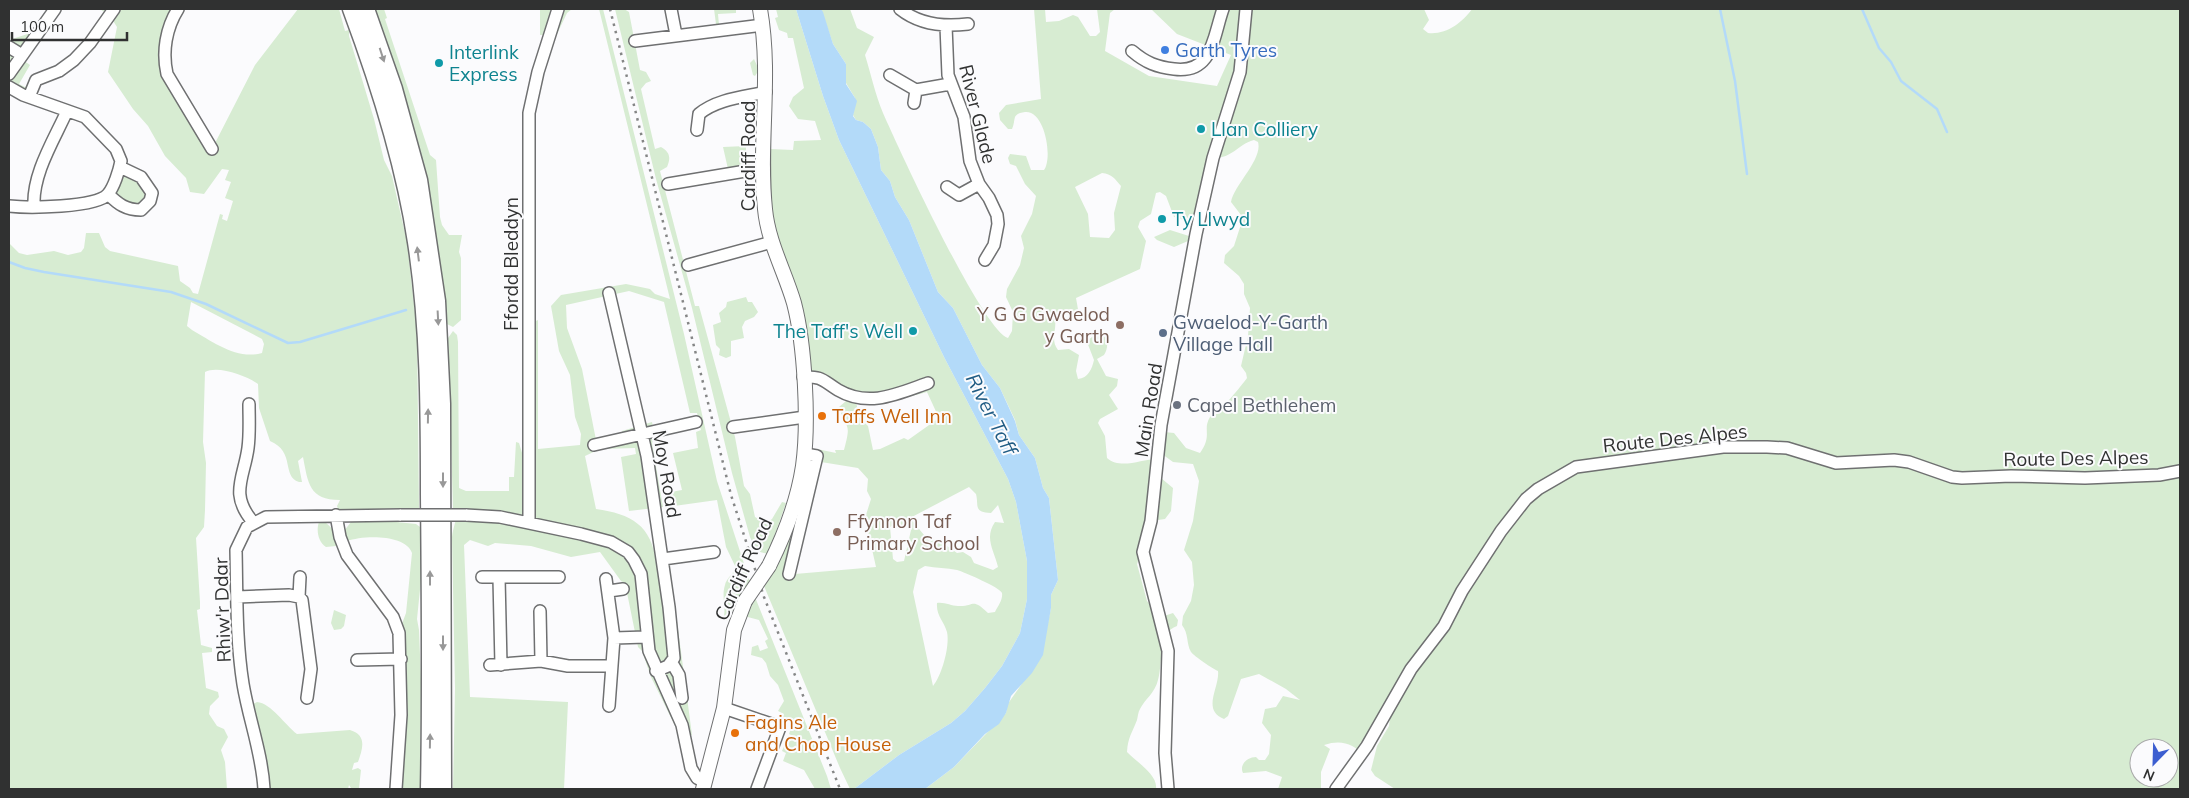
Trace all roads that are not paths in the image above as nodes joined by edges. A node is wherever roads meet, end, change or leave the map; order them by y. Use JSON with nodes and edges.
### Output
{"nodes":[{"id":1,"x":55,"y":9,"type":"edge"},
{"id":2,"x":114,"y":9,"type":"edge"},
{"id":3,"x":178,"y":9,"type":"edge"},
{"id":4,"x":351,"y":9,"type":"edge"},
{"id":5,"x":366,"y":9,"type":"edge"},
{"id":6,"x":558,"y":9,"type":"edge"},
{"id":7,"x":671,"y":9,"type":"edge"},
{"id":8,"x":760,"y":9,"type":"edge"},
{"id":9,"x":900,"y":9,"type":"edge"},
{"id":10,"x":1223,"y":9,"type":"edge"},
{"id":11,"x":1246,"y":9,"type":"edge"},
{"id":12,"x":968,"y":24,"type":"dead end"},
{"id":13,"x":763,"y":26,"type":"junction"},
{"id":14,"x":946,"y":26,"type":"junction"},
{"id":15,"x":676,"y":35,"type":"junction"},
{"id":16,"x":636,"y":41,"type":"dead end"},
{"id":17,"x":9,"y":47,"type":"edge"},
{"id":18,"x":1132,"y":52,"type":"dead end"},
{"id":19,"x":22,"y":55,"type":"junction"},
{"id":20,"x":9,"y":74,"type":"edge"},
{"id":21,"x":890,"y":75,"type":"dead end"},
{"id":22,"x":950,"y":84,"type":"junction"},
{"id":23,"x":9,"y":88,"type":"edge"},
{"id":24,"x":916,"y":90,"type":"junction"},
{"id":25,"x":766,"y":92,"type":"junction"},
{"id":26,"x":29,"y":97,"type":"junction"},
{"id":27,"x":914,"y":103,"type":"dead end"},
{"id":28,"x":67,"y":111,"type":"junction"},
{"id":29,"x":697,"y":130,"type":"dead end"},
{"id":30,"x":212,"y":149,"type":"dead end"},
{"id":31,"x":120,"y":167,"type":"junction"},
{"id":32,"x":764,"y":168,"type":"junction"},
{"id":33,"x":668,"y":184,"type":"dead end"},
{"id":34,"x":979,"y":184,"type":"junction"},
{"id":35,"x":947,"y":187,"type":"dead end"},
{"id":36,"x":108,"y":194,"type":"junction"},
{"id":37,"x":9,"y":206,"type":"edge"},
{"id":38,"x":34,"y":207,"type":"junction"},
{"id":39,"x":772,"y":242,"type":"junction"},
{"id":40,"x":985,"y":260,"type":"dead end"},
{"id":41,"x":688,"y":265,"type":"dead end"},
{"id":42,"x":609,"y":293,"type":"dead end"},
{"id":43,"x":803,"y":377,"type":"junction"},
{"id":44,"x":928,"y":383,"type":"dead end"},
{"id":45,"x":249,"y":404,"type":"dead end"},
{"id":46,"x":805,"y":417,"type":"junction"},
{"id":47,"x":696,"y":422,"type":"dead end"},
{"id":48,"x":734,"y":427,"type":"dead end"},
{"id":49,"x":643,"y":435,"type":"junction"},
{"id":50,"x":594,"y":445,"type":"dead end"},
{"id":51,"x":804,"y":454,"type":"junction"},
{"id":52,"x":2180,"y":471,"type":"edge"},
{"id":53,"x":336,"y":515,"type":"junction"},
{"id":54,"x":253,"y":522,"type":"junction"},
{"id":55,"x":529,"y":522,"type":"junction"},
{"id":56,"x":714,"y":552,"type":"dead end"},
{"id":57,"x":663,"y":559,"type":"junction"},
{"id":58,"x":789,"y":574,"type":"dead end"},
{"id":59,"x":300,"y":577,"type":"dead end"},
{"id":60,"x":482,"y":577,"type":"dead end"},
{"id":61,"x":559,"y":577,"type":"dead end"},
{"id":62,"x":499,"y":578,"type":"junction"},
{"id":63,"x":606,"y":579,"type":"dead end"},
{"id":64,"x":623,"y":589,"type":"dead end"},
{"id":65,"x":609,"y":591,"type":"junction"},
{"id":66,"x":299,"y":596,"type":"junction"},
{"id":67,"x":237,"y":597,"type":"junction"},
{"id":68,"x":540,"y":611,"type":"dead end"},
{"id":69,"x":646,"y":637,"type":"junction"},
{"id":70,"x":614,"y":638,"type":"junction"},
{"id":71,"x":401,"y":659,"type":"junction"},
{"id":72,"x":357,"y":660,"type":"dead end"},
{"id":73,"x":541,"y":661,"type":"junction"},
{"id":74,"x":672,"y":663,"type":"junction"},
{"id":75,"x":612,"y":666,"type":"junction"},
{"id":76,"x":656,"y":671,"type":"junction"},
{"id":77,"x":306,"y":698,"type":"dead end"},
{"id":78,"x":682,"y":698,"type":"dead end"},
{"id":79,"x":609,"y":706,"type":"dead end"},
{"id":80,"x":724,"y":708,"type":"junction"},
{"id":81,"x":704,"y":786,"type":"edge"},
{"id":82,"x":264,"y":789,"type":"edge"},
{"id":83,"x":396,"y":789,"type":"edge"},
{"id":84,"x":429,"y":789,"type":"edge"},
{"id":85,"x":443,"y":789,"type":"edge"},
{"id":86,"x":756,"y":789,"type":"edge"},
{"id":87,"x":1168,"y":789,"type":"edge"},
{"id":88,"x":1336,"y":789,"type":"edge"}],
"edges":[{"from":1,"to":19,"type":"street"},
{"from":2,"to":26,"type":"street"},
{"from":3,"to":30,"type":"street"},
{"from":84,"to":4,"type":"highway","one_way":true},
{"from":5,"to":85,"type":"highway","one_way":true},
{"from":6,"to":55,"type":"street","name":"Ffordd Bleddyn"},
{"from":7,"to":15,"type":"street"},
{"from":8,"to":13,"type":"main road","name":"Cardiff Road"},
{"from":9,"to":14,"type":"street"},
{"from":10,"to":18,"type":"street"},
{"from":11,"to":87,"type":"street","name":"Main Road"},
{"from":12,"to":14,"type":"street"},
{"from":13,"to":15,"type":"street"},
{"from":13,"to":25,"type":"main road","name":"Cardiff Road"},
{"from":14,"to":22,"type":"street","name":"River Glade"},
{"from":15,"to":16,"type":"street"},
{"from":17,"to":19,"type":"street"},
{"from":19,"to":20,"type":"street"},
{"from":21,"to":24,"type":"street"},
{"from":22,"to":24,"type":"street"},
{"from":22,"to":34,"type":"street","name":"River Glade"},
{"from":23,"to":26,"type":"street"},
{"from":24,"to":27,"type":"street"},
{"from":25,"to":29,"type":"street"},
{"from":25,"to":32,"type":"main road","name":"Cardiff Road"},
{"from":26,"to":28,"type":"street"},
{"from":28,"to":31,"type":"street"},
{"from":28,"to":38,"type":"street"},
{"from":31,"to":36,"type":"street"},
{"from":31,"to":36,"type":"street"},
{"from":32,"to":33,"type":"street"},
{"from":32,"to":39,"type":"main road","name":"Cardiff Road"},
{"from":34,"to":35,"type":"street"},
{"from":34,"to":40,"type":"street","name":"River Glade"},
{"from":36,"to":38,"type":"street"},
{"from":37,"to":38,"type":"street"},
{"from":39,"to":41,"type":"street"},
{"from":39,"to":43,"type":"main road","name":"Cardiff Road"},
{"from":42,"to":49,"type":"street","name":"Moy Road"},
{"from":43,"to":44,"type":"street"},
{"from":43,"to":46,"type":"main road","name":"Cardiff Road"},
{"from":45,"to":54,"type":"street"},
{"from":46,"to":48,"type":"street"},
{"from":46,"to":51,"type":"main road","name":"Cardiff Road"},
{"from":47,"to":49,"type":"street"},
{"from":49,"to":50,"type":"street"},
{"from":49,"to":57,"type":"street","name":"Moy Road"},
{"from":51,"to":58,"type":"street"},
{"from":51,"to":80,"type":"main road","name":"Cardiff Road","bridge":true},
{"from":52,"to":88,"type":"street","name":"Route Des Alpes"},
{"from":53,"to":54,"type":"street"},
{"from":53,"to":55,"type":"street","bridge":true},
{"from":53,"to":71,"type":"street"},
{"from":54,"to":67,"type":"street","name":"Rhiw'r Ddar"},
{"from":55,"to":69,"type":"street"},
{"from":56,"to":57,"type":"street"},
{"from":57,"to":74,"type":"street","name":"Moy Road"},
{"from":59,"to":66,"type":"street"},
{"from":60,"to":62,"type":"street"},
{"from":61,"to":62,"type":"street"},
{"from":62,"to":73,"type":"street"},
{"from":63,"to":65,"type":"street"},
{"from":64,"to":65,"type":"street"},
{"from":65,"to":70,"type":"street"},
{"from":66,"to":67,"type":"street"},
{"from":66,"to":77,"type":"street"},
{"from":67,"to":82,"type":"street","name":"Rhiw'r Ddar"},
{"from":68,"to":73,"type":"street"},
{"from":69,"to":70,"type":"street"},
{"from":69,"to":76,"type":"street"},
{"from":70,"to":75,"type":"street"},
{"from":71,"to":72,"type":"street"},
{"from":71,"to":83,"type":"street"},
{"from":73,"to":75,"type":"street"},
{"from":74,"to":76,"type":"street"},
{"from":74,"to":78,"type":"street","name":"Moy Road"},
{"from":75,"to":79,"type":"street"},
{"from":76,"to":81,"type":"street"},
{"from":80,"to":81,"type":"main road","name":"Cardiff Road"},
{"from":80,"to":86,"type":"street"}]}
